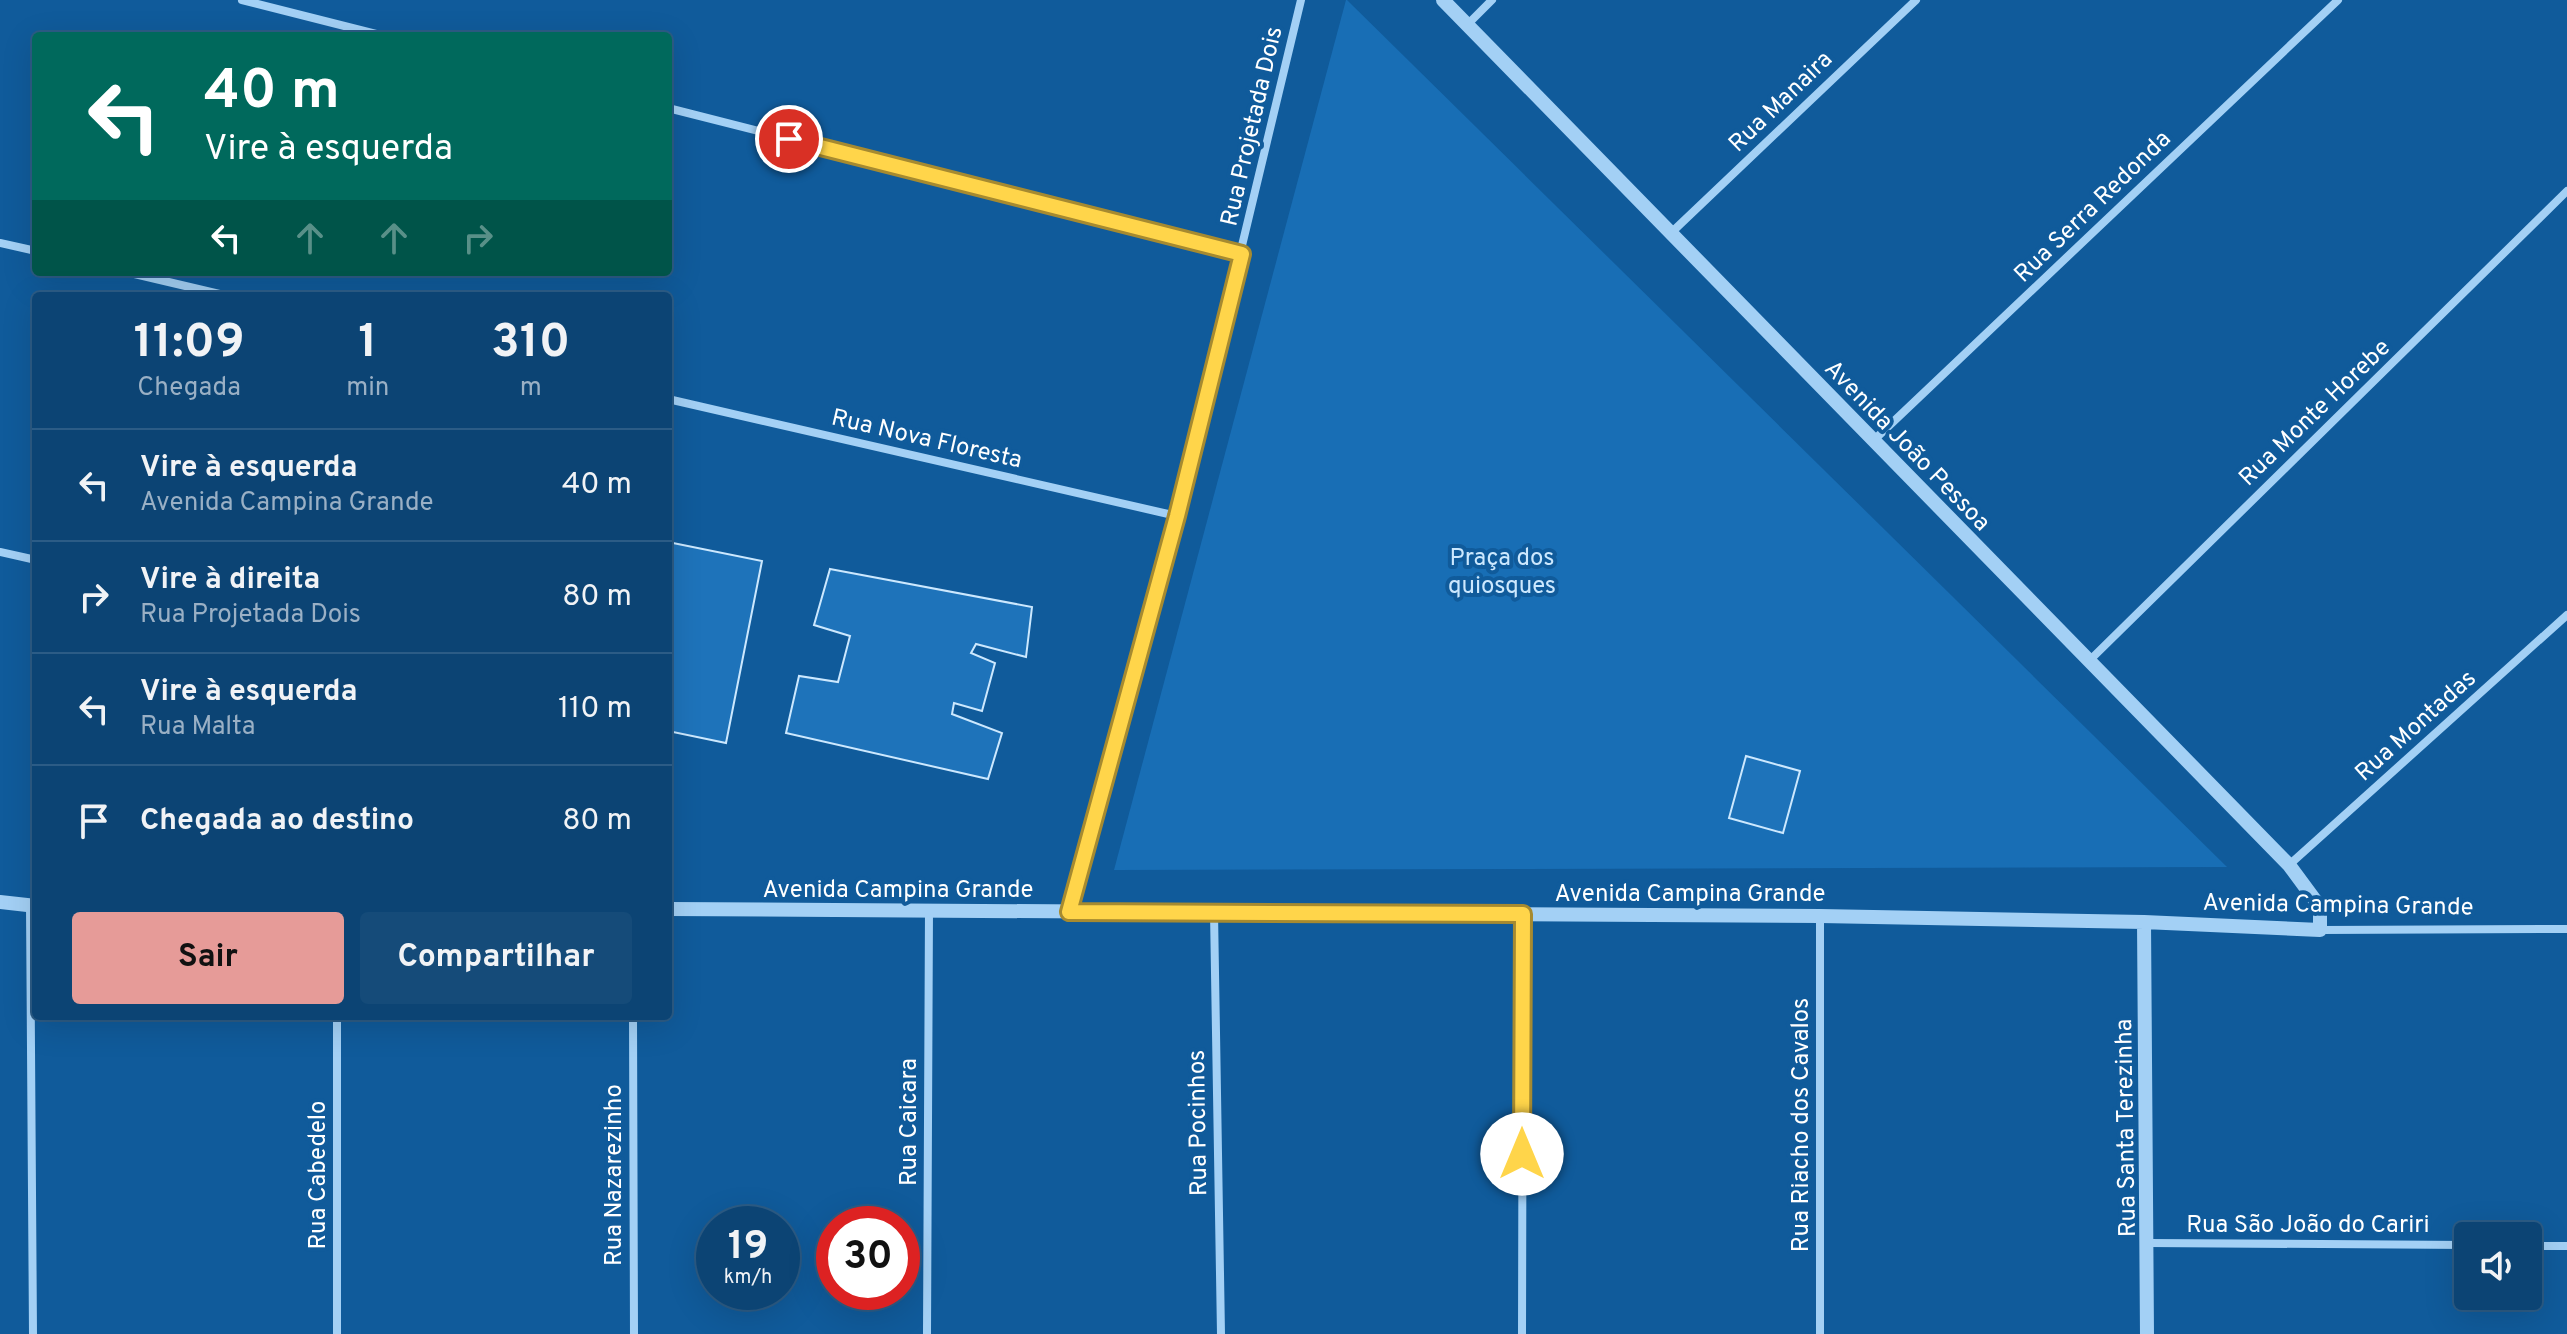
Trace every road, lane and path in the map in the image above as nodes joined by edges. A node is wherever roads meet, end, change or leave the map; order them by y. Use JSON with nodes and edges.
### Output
{"nodes":[{"id":1,"x":242,"y":0,"type":"edge"},
{"id":2,"x":1301,"y":0,"type":"edge"},
{"id":3,"x":1443,"y":0,"type":"edge"},
{"id":4,"x":1492,"y":0,"type":"edge"},
{"id":5,"x":1916,"y":0,"type":"edge"},
{"id":6,"x":2338,"y":0,"type":"edge"},
{"id":7,"x":1468,"y":24,"type":"junction"},
{"id":8,"x":368,"y":32,"type":"edge"},
{"id":9,"x":672,"y":109,"type":"edge"},
{"id":10,"x":2567,"y":191,"type":"edge"},
{"id":11,"x":1672,"y":232,"type":"junction"},
{"id":12,"x":0,"y":243,"type":"edge"},
{"id":13,"x":32,"y":250,"type":"edge"},
{"id":14,"x":1242,"y":254,"type":"junction"},
{"id":15,"x":143,"y":276,"type":"edge"},
{"id":16,"x":211,"y":292,"type":"edge"},
{"id":17,"x":672,"y":400,"type":"edge"},
{"id":18,"x":1873,"y":441,"type":"junction"},
{"id":19,"x":1177,"y":516,"type":"junction"},
{"id":20,"x":0,"y":552,"type":"edge"},
{"id":21,"x":32,"y":559,"type":"edge"},
{"id":22,"x":2567,"y":615,"type":"edge"},
{"id":23,"x":2089,"y":661,"type":"junction"},
{"id":24,"x":2289,"y":865,"type":"junction"},
{"id":25,"x":0,"y":902,"type":"edge"},
{"id":26,"x":32,"y":906,"type":"edge"},
{"id":27,"x":672,"y":909,"type":"edge"},
{"id":28,"x":929,"y":910,"type":"junction"},
{"id":29,"x":1069,"y":912,"type":"junction"},
{"id":30,"x":1214,"y":912,"type":"junction"},
{"id":31,"x":1523,"y":914,"type":"junction"},
{"id":32,"x":1820,"y":916,"type":"junction"},
{"id":33,"x":2144,"y":922,"type":"junction"},
{"id":34,"x":2567,"y":929,"type":"edge"},
{"id":35,"x":2320,"y":930,"type":"junction"},
{"id":36,"x":33,"y":1020,"type":"edge"},
{"id":37,"x":337,"y":1020,"type":"edge"},
{"id":38,"x":633,"y":1020,"type":"edge"},
{"id":39,"x":2148,"y":1243,"type":"junction"},
{"id":40,"x":2454,"y":1245,"type":"edge"},
{"id":41,"x":2542,"y":1246,"type":"edge"},
{"id":42,"x":2567,"y":1246,"type":"edge"},
{"id":43,"x":33,"y":1334,"type":"edge"},
{"id":44,"x":337,"y":1334,"type":"edge"},
{"id":45,"x":634,"y":1334,"type":"edge"},
{"id":46,"x":927,"y":1334,"type":"edge"},
{"id":47,"x":1221,"y":1334,"type":"edge"},
{"id":48,"x":1522,"y":1334,"type":"edge"},
{"id":49,"x":1820,"y":1334,"type":"edge"},
{"id":50,"x":2147,"y":1334,"type":"edge"}],
"edges":[{"from":1,"to":8,"type":"street"},
{"from":2,"to":14,"type":"street","name":"Rua Projetada Dois"},
{"from":3,"to":7,"type":"street","name":"Avenida João Pessoa"},
{"from":4,"to":7,"type":"street"},
{"from":5,"to":11,"type":"street","name":"Rua Manaira"},
{"from":6,"to":18,"type":"street","name":"Rua Serra Redonda"},
{"from":7,"to":11,"type":"street","name":"Avenida João Pessoa"},
{"from":9,"to":14,"type":"street"},
{"from":10,"to":23,"type":"street","name":"Rua Monte Horebe"},
{"from":11,"to":18,"type":"street","name":"Avenida João Pessoa"},
{"from":12,"to":13,"type":"street"},
{"from":14,"to":19,"type":"street","name":"Rua Projetada Dois"},
{"from":15,"to":16,"type":"street"},
{"from":17,"to":19,"type":"street","name":"Rua Nova Floresta"},
{"from":18,"to":23,"type":"street","name":"Avenida João Pessoa"},
{"from":19,"to":29,"type":"street","name":"Rua Projetada Dois"},
{"from":20,"to":21,"type":"street"},
{"from":22,"to":24,"type":"street","name":"Rua Montadas"},
{"from":23,"to":24,"type":"street","name":"Avenida João Pessoa"},
{"from":24,"to":35,"type":"street","name":"Avenida João Pessoa"},
{"from":25,"to":26,"type":"street"},
{"from":27,"to":28,"type":"street","name":"Avenida Campina Grande"},
{"from":28,"to":29,"type":"street","name":"Avenida Campina Grande"},
{"from":28,"to":46,"type":"street","name":"Rua Caicara"},
{"from":29,"to":30,"type":"street","name":"Avenida Campina Grande"},
{"from":30,"to":31,"type":"street","name":"Avenida Campina Grande"},
{"from":30,"to":47,"type":"street","name":"Rua Pocinhos"},
{"from":31,"to":32,"type":"street","name":"Avenida Campina Grande"},
{"from":31,"to":48,"type":"street"},
{"from":32,"to":33,"type":"street","name":"Avenida Campina Grande"},
{"from":32,"to":49,"type":"street","name":"Rua Riacho dos Cavalos"},
{"from":33,"to":35,"type":"street","name":"Avenida Campina Grande"},
{"from":33,"to":39,"type":"street","name":"Rua Santa Terezinha"},
{"from":34,"to":35,"type":"street","name":"Avenida Campina Grande"},
{"from":36,"to":43,"type":"street"},
{"from":37,"to":44,"type":"street","name":"Rua Cabedelo"},
{"from":38,"to":45,"type":"street","name":"Rua Nazarezinho"},
{"from":39,"to":40,"type":"street","name":"Rua São João do Cariri"},
{"from":39,"to":50,"type":"street","name":"Rua Santa Terezinha"},
{"from":41,"to":42,"type":"street"}]}
